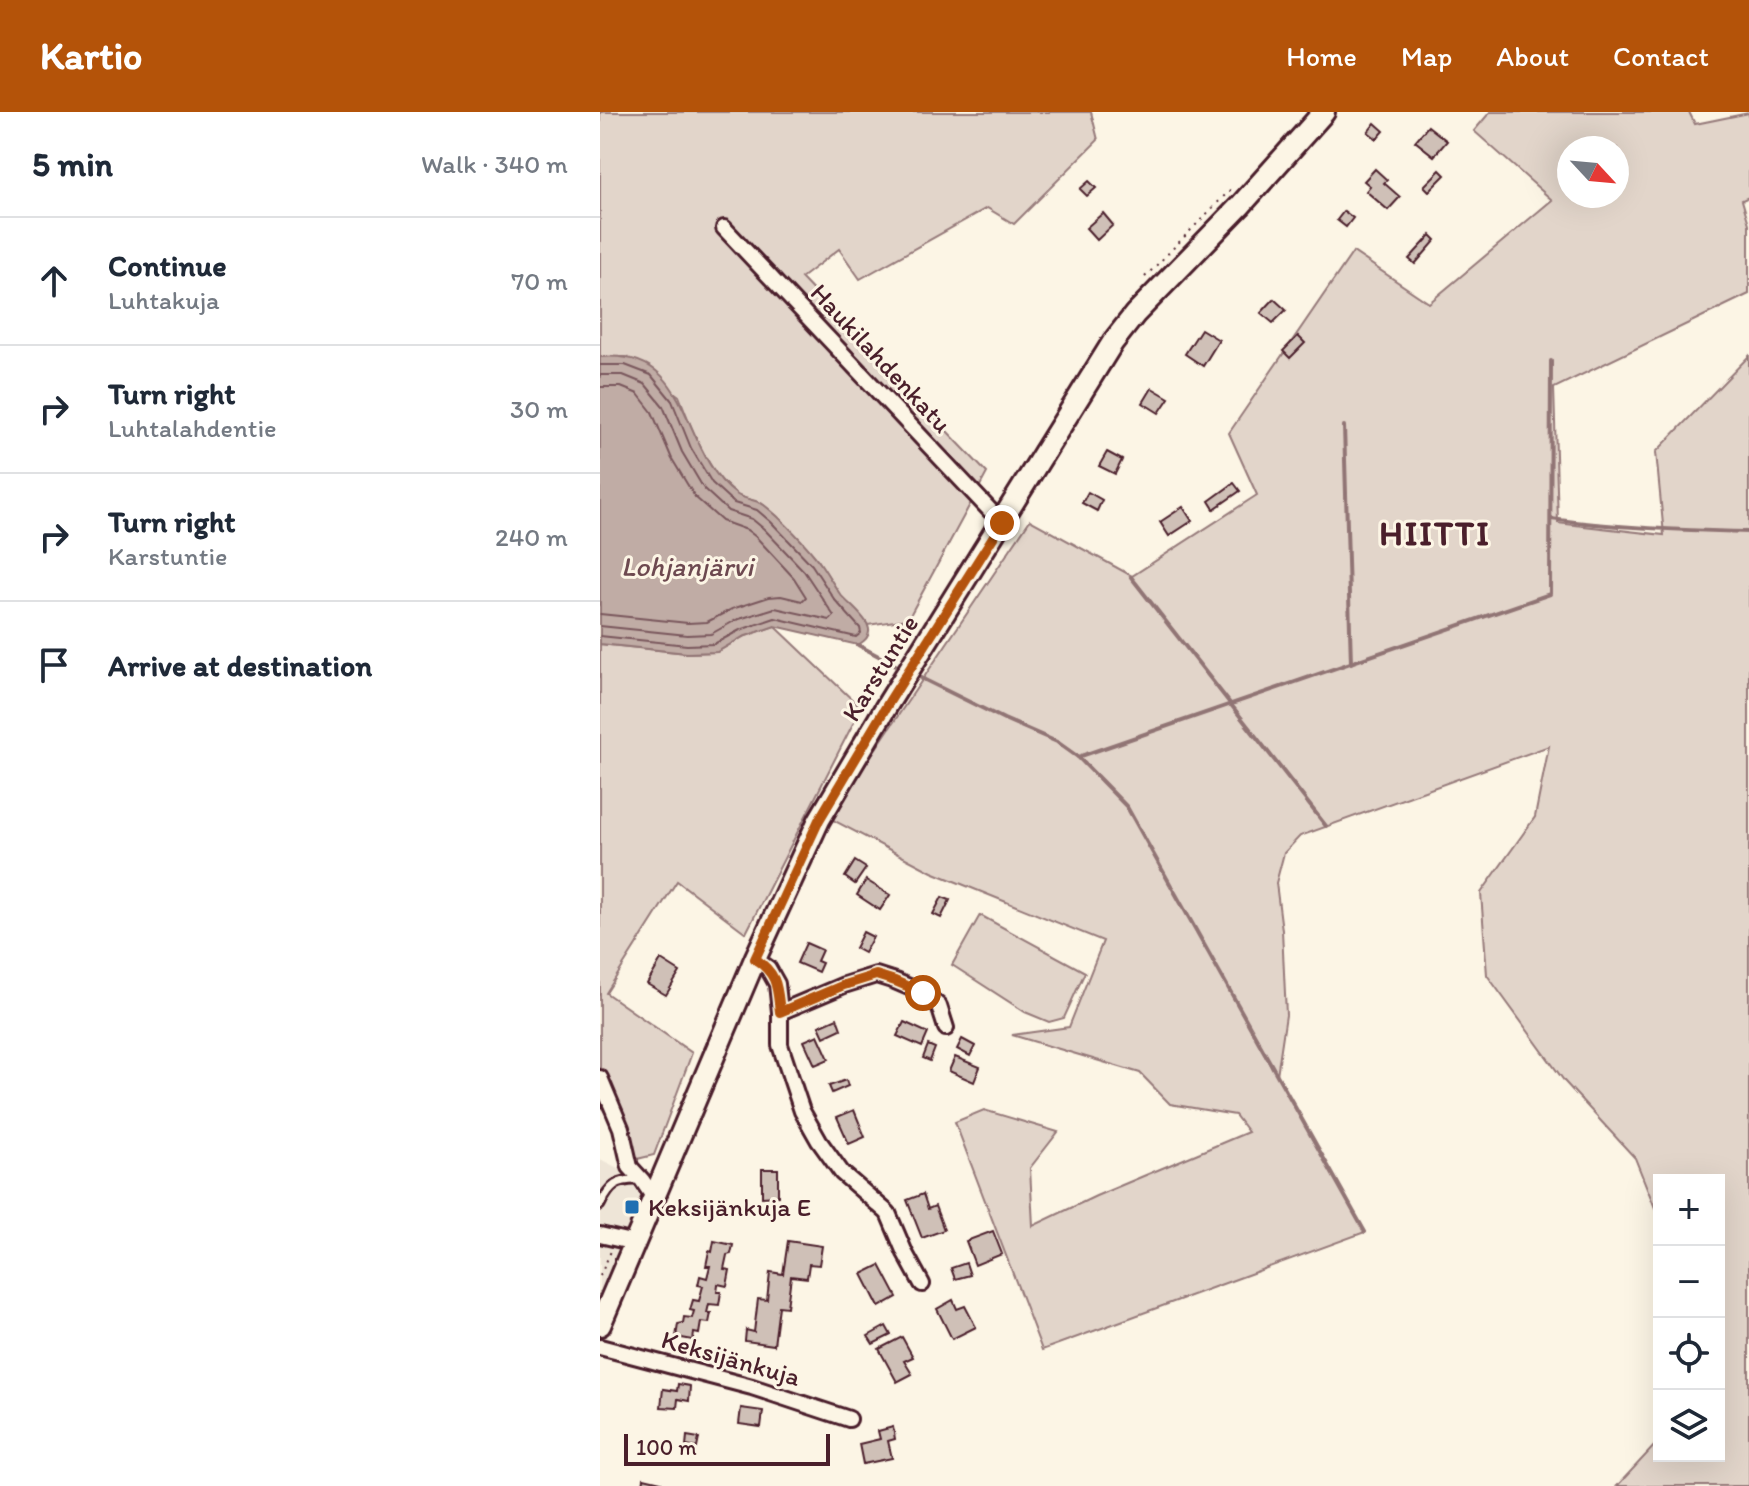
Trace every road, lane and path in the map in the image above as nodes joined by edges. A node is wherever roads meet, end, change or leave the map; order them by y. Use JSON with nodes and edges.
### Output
{"nodes":[{"id":1,"x":1324,"y":112,"type":"edge"},
{"id":2,"x":724,"y":228,"type":"dead end"},
{"id":3,"x":1002,"y":523,"type":"junction"},
{"id":4,"x":755,"y":959,"type":"junction"},
{"id":5,"x":780,"y":1012,"type":"junction"},
{"id":6,"x":946,"y":1028,"type":"dead end"},
{"id":7,"x":600,"y":1078,"type":"edge"},
{"id":8,"x":642,"y":1180,"type":"junction"},
{"id":9,"x":654,"y":1198,"type":"junction"},
{"id":10,"x":600,"y":1205,"type":"edge"},
{"id":11,"x":600,"y":1235,"type":"edge"},
{"id":12,"x":635,"y":1243,"type":"junction"},
{"id":13,"x":922,"y":1284,"type":"dead end"},
{"id":14,"x":600,"y":1325,"type":"edge"},
{"id":15,"x":600,"y":1347,"type":"edge"},
{"id":16,"x":849,"y":1419,"type":"dead end"}],
"edges":[{"from":1,"to":3,"type":"street","name":"Karstuntie"},
{"from":2,"to":3,"type":"street","name":"Haukilahdenkatu"},
{"from":3,"to":4,"type":"street","name":"Karstuntie"},
{"from":4,"to":5,"type":"street"},
{"from":4,"to":9,"type":"street","name":"Karstuntie"},
{"from":5,"to":6,"type":"street"},
{"from":5,"to":13,"type":"street"},
{"from":7,"to":8,"type":"street"},
{"from":8,"to":9,"type":"street"},
{"from":8,"to":10,"type":"lane"},
{"from":9,"to":12,"type":"street","name":"Karstuntie"},
{"from":11,"to":12,"type":"street"},
{"from":12,"to":14,"type":"street","name":"Karstuntie"},
{"from":15,"to":16,"type":"street","name":"Keksijänkuja"}]}
